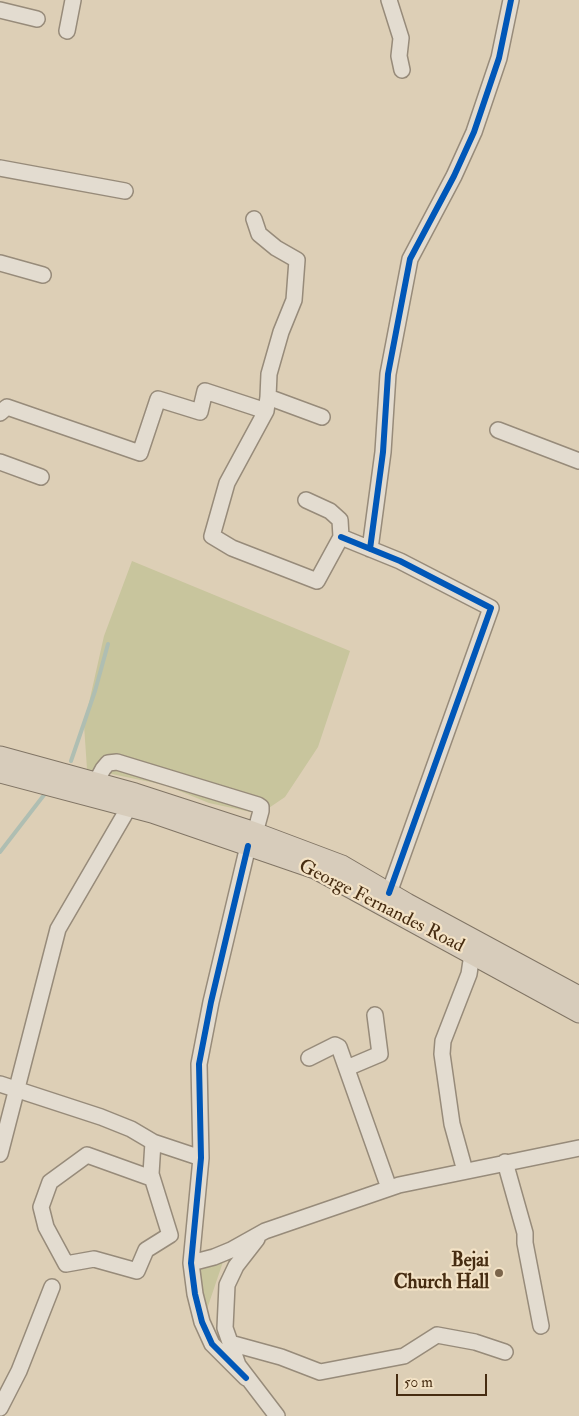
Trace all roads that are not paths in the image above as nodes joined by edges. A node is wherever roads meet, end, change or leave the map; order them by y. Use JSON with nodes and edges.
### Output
{"nodes":[{"id":1,"x":73,"y":0,"type":"edge"},
{"id":2,"x":389,"y":0,"type":"edge"},
{"id":3,"x":512,"y":0,"type":"edge"},
{"id":4,"x":0,"y":10,"type":"edge"},
{"id":5,"x":37,"y":19,"type":"dead end"},
{"id":6,"x":67,"y":31,"type":"dead end"},
{"id":7,"x":402,"y":70,"type":"dead end"},
{"id":8,"x":0,"y":168,"type":"edge"},
{"id":9,"x":125,"y":191,"type":"dead end"},
{"id":10,"x":254,"y":219,"type":"dead end"},
{"id":11,"x":0,"y":263,"type":"edge"},
{"id":12,"x":43,"y":275,"type":"dead end"},
{"id":13,"x":267,"y":404,"type":"junction"},
{"id":14,"x":0,"y":413,"type":"edge"},
{"id":15,"x":322,"y":417,"type":"dead end"},
{"id":16,"x":498,"y":430,"type":"dead end"},
{"id":17,"x":0,"y":462,"type":"edge"},
{"id":18,"x":579,"y":462,"type":"edge"},
{"id":19,"x":41,"y":476,"type":"dead end"},
{"id":20,"x":306,"y":500,"type":"dead end"},
{"id":21,"x":341,"y":537,"type":"junction"},
{"id":22,"x":370,"y":549,"type":"junction"},
{"id":23,"x":0,"y":756,"type":"edge"},
{"id":24,"x":0,"y":773,"type":"edge"},
{"id":25,"x":96,"y":782,"type":"junction"},
{"id":26,"x":129,"y":807,"type":"junction"},
{"id":27,"x":252,"y":839,"type":"junction"},
{"id":28,"x":389,"y":892,"type":"junction"},
{"id":29,"x":472,"y":954,"type":"junction"},
{"id":30,"x":579,"y":996,"type":"edge"},
{"id":31,"x":579,"y":1013,"type":"edge"},
{"id":32,"x":375,"y":1015,"type":"dead end"},
{"id":33,"x":309,"y":1058,"type":"dead end"},
{"id":34,"x":347,"y":1068,"type":"junction"},
{"id":35,"x":0,"y":1084,"type":"edge"},
{"id":36,"x":16,"y":1089,"type":"junction"},
{"id":37,"x":153,"y":1142,"type":"junction"},
{"id":38,"x":579,"y":1148,"type":"edge"},
{"id":39,"x":0,"y":1154,"type":"edge"},
{"id":40,"x":202,"y":1158,"type":"junction"},
{"id":41,"x":505,"y":1162,"type":"junction"},
{"id":42,"x":465,"y":1171,"type":"junction"},
{"id":43,"x":152,"y":1178,"type":"junction"},
{"id":44,"x":389,"y":1188,"type":"junction"},
{"id":45,"x":265,"y":1231,"type":"junction"},
{"id":46,"x":191,"y":1264,"type":"junction"},
{"id":47,"x":52,"y":1286,"type":"dead end"},
{"id":48,"x":542,"y":1326,"type":"dead end"},
{"id":49,"x":230,"y":1343,"type":"junction"},
{"id":50,"x":505,"y":1352,"type":"dead end"},
{"id":51,"x":246,"y":1378,"type":"junction"},
{"id":52,"x":0,"y":1408,"type":"edge"},
{"id":53,"x":277,"y":1416,"type":"edge"}],
"edges":[{"from":1,"to":6,"type":"street"},
{"from":2,"to":7,"type":"street"},
{"from":3,"to":22,"type":"street"},
{"from":4,"to":5,"type":"street"},
{"from":8,"to":9,"type":"street"},
{"from":10,"to":13,"type":"street"},
{"from":11,"to":12,"type":"street"},
{"from":13,"to":14,"type":"street"},
{"from":13,"to":15,"type":"street"},
{"from":13,"to":21,"type":"street"},
{"from":16,"to":18,"type":"street"},
{"from":17,"to":19,"type":"street"},
{"from":20,"to":21,"type":"street"},
{"from":21,"to":22,"type":"street"},
{"from":22,"to":28,"type":"street"},
{"from":23,"to":25,"type":"main road","name":"George Fernandes Road"},
{"from":24,"to":26,"type":"main road","name":"George Fernandes Road"},
{"from":25,"to":27,"type":"main road","name":"George Fernandes Road"},
{"from":25,"to":27,"type":"street"},
{"from":26,"to":27,"type":"main road","name":"George Fernandes Road"},
{"from":26,"to":36,"type":"street"},
{"from":27,"to":28,"type":"main road","name":"George Fernandes Road"},
{"from":27,"to":29,"type":"main road","name":"George Fernandes Road"},
{"from":27,"to":40,"type":"street"},
{"from":28,"to":30,"type":"main road","name":"George Fernandes Road"},
{"from":29,"to":31,"type":"main road","name":"George Fernandes Road"},
{"from":29,"to":42,"type":"street"},
{"from":32,"to":34,"type":"street"},
{"from":33,"to":34,"type":"street"},
{"from":34,"to":44,"type":"street"},
{"from":35,"to":36,"type":"street"},
{"from":36,"to":37,"type":"street"},
{"from":36,"to":39,"type":"street"},
{"from":37,"to":40,"type":"street"},
{"from":37,"to":43,"type":"street"},
{"from":38,"to":41,"type":"street"},
{"from":40,"to":46,"type":"street"},
{"from":41,"to":42,"type":"street"},
{"from":41,"to":48,"type":"street"},
{"from":42,"to":44,"type":"street"},
{"from":43,"to":43,"type":"street"},
{"from":44,"to":45,"type":"street"},
{"from":45,"to":46,"type":"street"},
{"from":45,"to":49,"type":"street"},
{"from":46,"to":51,"type":"street"},
{"from":47,"to":52,"type":"street"},
{"from":49,"to":50,"type":"street"},
{"from":49,"to":51,"type":"street"},
{"from":51,"to":53,"type":"street"}]}
